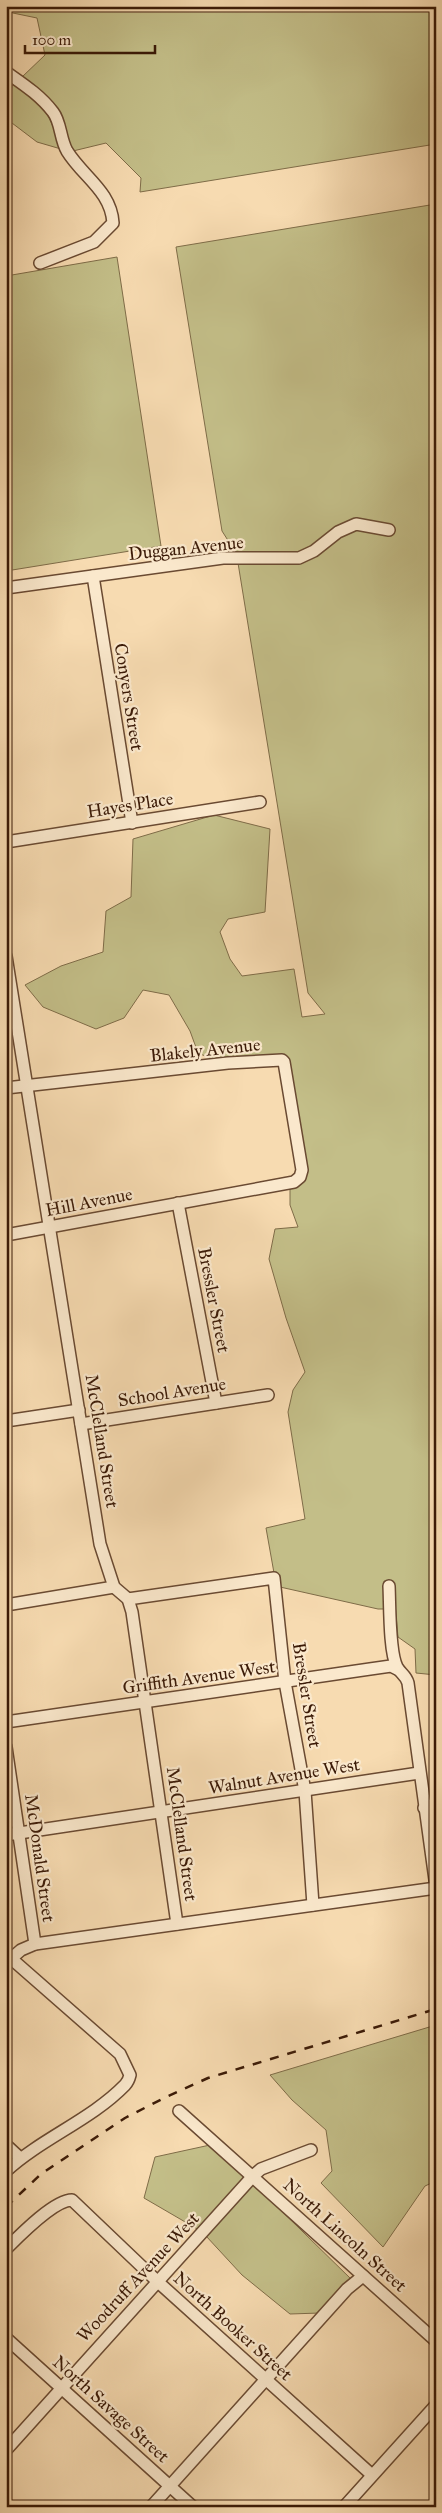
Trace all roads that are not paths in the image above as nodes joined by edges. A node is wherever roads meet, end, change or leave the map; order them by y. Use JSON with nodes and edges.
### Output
{"nodes":[{"id":1,"x":6,"y":72,"type":"edge"},
{"id":2,"x":40,"y":263,"type":"dead end"},
{"id":3,"x":389,"y":530,"type":"dead end"},
{"id":4,"x":93,"y":576,"type":"junction"},
{"id":5,"x":6,"y":588,"type":"edge"},
{"id":6,"x":260,"y":802,"type":"dead end"},
{"id":7,"x":132,"y":823,"type":"junction"},
{"id":8,"x":6,"y":842,"type":"edge"},
{"id":9,"x":6,"y":956,"type":"edge"},
{"id":10,"x":27,"y":1085,"type":"junction"},
{"id":11,"x":6,"y":1088,"type":"edge"},
{"id":12,"x":178,"y":1203,"type":"junction"},
{"id":13,"x":51,"y":1227,"type":"junction"},
{"id":14,"x":6,"y":1235,"type":"edge"},
{"id":15,"x":268,"y":1395,"type":"dead end"},
{"id":16,"x":216,"y":1403,"type":"junction"},
{"id":17,"x":78,"y":1410,"type":"junction"},
{"id":18,"x":6,"y":1421,"type":"edge"},
{"id":19,"x":81,"y":1424,"type":"junction"},
{"id":20,"x":389,"y":1586,"type":"dead end"},
{"id":21,"x":114,"y":1587,"type":"junction"},
{"id":22,"x":128,"y":1599,"type":"junction"},
{"id":23,"x":6,"y":1606,"type":"edge"},
{"id":24,"x":397,"y":1668,"type":"junction"},
{"id":25,"x":285,"y":1682,"type":"junction"},
{"id":26,"x":145,"y":1703,"type":"junction"},
{"id":27,"x":6,"y":1722,"type":"edge"},
{"id":28,"x":6,"y":1747,"type":"edge"},
{"id":29,"x":419,"y":1773,"type":"junction"},
{"id":30,"x":304,"y":1791,"type":"junction"},
{"id":31,"x":436,"y":1803,"type":"edge"},
{"id":32,"x":424,"y":1808,"type":"junction"},
{"id":33,"x":162,"y":1812,"type":"junction"},
{"id":34,"x":19,"y":1834,"type":"junction"},
{"id":35,"x":6,"y":1836,"type":"edge"},
{"id":36,"x":436,"y":1887,"type":"edge"},
{"id":37,"x":313,"y":1905,"type":"junction"},
{"id":38,"x":177,"y":1924,"type":"junction"},
{"id":39,"x":35,"y":1944,"type":"junction"},
{"id":40,"x":8,"y":1958,"type":"edge"},
{"id":41,"x":179,"y":2112,"type":"dead end"},
{"id":42,"x":6,"y":2145,"type":"edge"},
{"id":43,"x":310,"y":2150,"type":"dead end"},
{"id":44,"x":20,"y":2158,"type":"junction"},
{"id":45,"x":6,"y":2171,"type":"edge"},
{"id":46,"x":254,"y":2176,"type":"junction"},
{"id":47,"x":6,"y":2249,"type":"edge"},
{"id":48,"x":363,"y":2276,"type":"junction"},
{"id":49,"x":158,"y":2282,"type":"junction"},
{"id":50,"x":6,"y":2338,"type":"edge"},
{"id":51,"x":436,"y":2341,"type":"edge"},
{"id":52,"x":267,"y":2379,"type":"junction"},
{"id":53,"x":61,"y":2388,"type":"junction"},
{"id":54,"x":436,"y":2405,"type":"edge"},
{"id":55,"x":6,"y":2450,"type":"edge"},
{"id":56,"x":372,"y":2475,"type":"junction"},
{"id":57,"x":170,"y":2486,"type":"junction"},
{"id":58,"x":151,"y":2507,"type":"edge"},
{"id":59,"x":193,"y":2507,"type":"edge"},
{"id":60,"x":344,"y":2507,"type":"edge"}],
"edges":[{"from":1,"to":2,"type":"street"},
{"from":3,"to":4,"type":"street","name":"Duggan Avenue"},
{"from":4,"to":5,"type":"street","name":"Duggan Avenue"},
{"from":4,"to":7,"type":"street","name":"Conyers Street"},
{"from":6,"to":7,"type":"street","name":"Hayes Place"},
{"from":7,"to":8,"type":"street","name":"Hayes Place"},
{"from":9,"to":10,"type":"street","name":"McClelland Street"},
{"from":10,"to":11,"type":"street","name":"Blakely Avenue"},
{"from":10,"to":12,"type":"street","name":"Blakely Avenue"},
{"from":10,"to":13,"type":"street","name":"McClelland Street"},
{"from":12,"to":13,"type":"street","name":"Hill Avenue"},
{"from":12,"to":16,"type":"street","name":"Bressler Street"},
{"from":13,"to":14,"type":"street","name":"Hill Avenue"},
{"from":13,"to":17,"type":"street","name":"McClelland Street"},
{"from":15,"to":16,"type":"street","name":"School Avenue"},
{"from":16,"to":19,"type":"street","name":"School Avenue"},
{"from":17,"to":18,"type":"street"},
{"from":17,"to":19,"type":"street","name":"McClelland Street"},
{"from":19,"to":21,"type":"street","name":"McClelland Street"},
{"from":20,"to":24,"type":"street"},
{"from":21,"to":22,"type":"street"},
{"from":21,"to":23,"type":"street"},
{"from":22,"to":25,"type":"street","name":"Bressler Street"},
{"from":22,"to":26,"type":"street","name":"McClelland Street"},
{"from":24,"to":25,"type":"street","name":"Griffith Avenue West"},
{"from":24,"to":29,"type":"street"},
{"from":25,"to":26,"type":"street","name":"Griffith Avenue West"},
{"from":25,"to":30,"type":"street","name":"Bressler Street"},
{"from":26,"to":27,"type":"street","name":"Griffith Avenue West"},
{"from":26,"to":33,"type":"street","name":"McClelland Street"},
{"from":28,"to":34,"type":"street","name":"McDonald Street"},
{"from":29,"to":30,"type":"street","name":"Walnut Avenue West"},
{"from":29,"to":32,"type":"street"},
{"from":30,"to":33,"type":"street","name":"Walnut Avenue West"},
{"from":30,"to":37,"type":"street","name":"Bressler Street"},
{"from":31,"to":32,"type":"street"},
{"from":32,"to":36,"type":"street"},
{"from":33,"to":34,"type":"street","name":"Walnut Avenue West"},
{"from":33,"to":38,"type":"street","name":"McClelland Street"},
{"from":34,"to":35,"type":"street","name":"Walnut Avenue West"},
{"from":34,"to":39,"type":"street","name":"McDonald Street"},
{"from":36,"to":37,"type":"street"},
{"from":37,"to":38,"type":"street"},
{"from":38,"to":39,"type":"street"},
{"from":39,"to":40,"type":"street"},
{"from":40,"to":44,"type":"street"},
{"from":41,"to":46,"type":"street","name":"North Lincoln Street"},
{"from":42,"to":44,"type":"street"},
{"from":43,"to":46,"type":"street","name":"Woodruff Avenue West"},
{"from":44,"to":45,"type":"street"},
{"from":46,"to":48,"type":"street","name":"North Lincoln Street"},
{"from":46,"to":49,"type":"street","name":"Woodruff Avenue West"},
{"from":47,"to":49,"type":"street","name":"North Booker Street"},
{"from":48,"to":51,"type":"street","name":"North Lincoln Street"},
{"from":48,"to":52,"type":"street"},
{"from":49,"to":52,"type":"street","name":"North Booker Street"},
{"from":49,"to":53,"type":"street","name":"Woodruff Avenue West"},
{"from":50,"to":53,"type":"street","name":"North Savage Street"},
{"from":52,"to":56,"type":"street","name":"North Booker Street"},
{"from":52,"to":57,"type":"street"},
{"from":53,"to":55,"type":"street","name":"Woodruff Avenue West"},
{"from":53,"to":57,"type":"street","name":"North Savage Street"},
{"from":54,"to":56,"type":"street"},
{"from":56,"to":60,"type":"street"},
{"from":57,"to":58,"type":"street"},
{"from":57,"to":59,"type":"street","name":"North Savage Street"}]}
